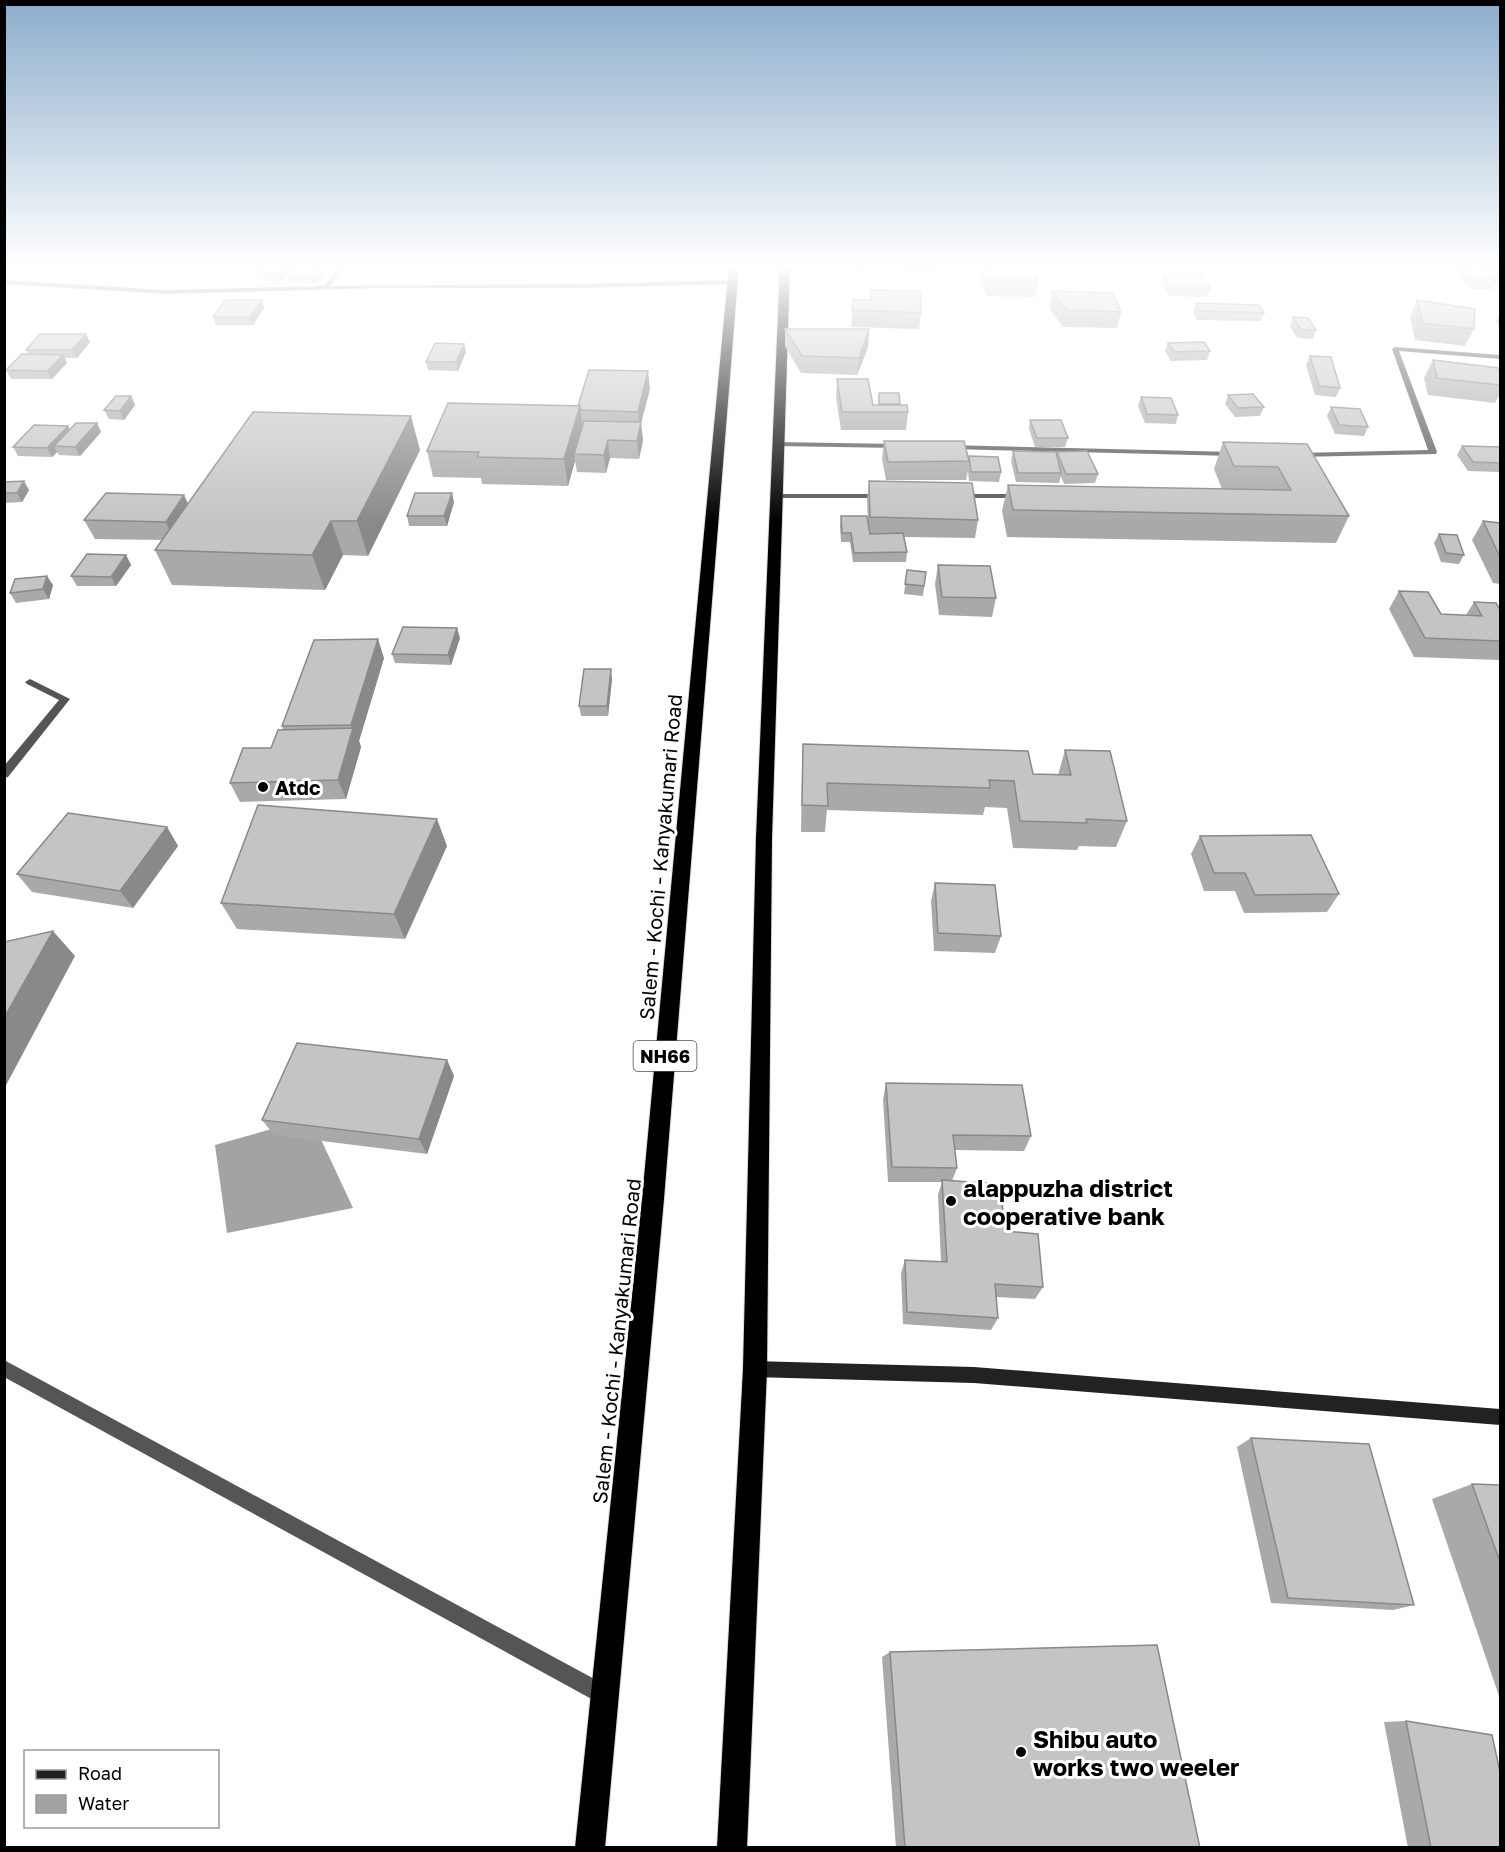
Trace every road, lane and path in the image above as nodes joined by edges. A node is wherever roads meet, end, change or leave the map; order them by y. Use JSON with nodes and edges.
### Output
{"nodes":[{"id":1,"x":727,"y":351,"type":"edge"},
{"id":2,"x":781,"y":351,"type":"edge"},
{"id":3,"x":1396,"y":351,"type":"edge"},
{"id":4,"x":1427,"y":351,"type":"edge"},
{"id":5,"x":1500,"y":357,"type":"edge"},
{"id":6,"x":777,"y":444,"type":"junction"},
{"id":7,"x":906,"y":447,"type":"edge"},
{"id":8,"x":941,"y":447,"type":"edge"},
{"id":9,"x":1247,"y":454,"type":"edge"},
{"id":10,"x":1294,"y":455,"type":"edge"},
{"id":11,"x":776,"y":496,"type":"junction"},
{"id":12,"x":894,"y":496,"type":"edge"},
{"id":13,"x":954,"y":496,"type":"edge"},
{"id":14,"x":1037,"y":496,"type":"edge"},
{"id":15,"x":30,"y":682,"type":"dead end"},
{"id":16,"x":4,"y":774,"type":"edge"},
{"id":17,"x":4,"y":1368,"type":"edge"},
{"id":18,"x":755,"y":1369,"type":"junction"},
{"id":19,"x":1500,"y":1417,"type":"edge"},
{"id":20,"x":605,"y":1696,"type":"junction"},
{"id":21,"x":590,"y":1848,"type":"edge"},
{"id":22,"x":732,"y":1848,"type":"edge"}],
"edges":[{"from":1,"to":20,"type":"highway","name":"Salem - Kochi - Kanyakumari Road","number":"NH66"},
{"from":2,"to":6,"type":"highway"},
{"from":3,"to":10,"type":"street"},
{"from":4,"to":5,"type":"street"},
{"from":6,"to":7,"type":"street"},
{"from":6,"to":11,"type":"highway"},
{"from":8,"to":9,"type":"street"},
{"from":11,"to":12,"type":"street"},
{"from":11,"to":18,"type":"highway"},
{"from":13,"to":14,"type":"street"},
{"from":15,"to":16,"type":"street"},
{"from":17,"to":20,"type":"street"},
{"from":18,"to":19,"type":"street"},
{"from":18,"to":22,"type":"highway"},
{"from":20,"to":21,"type":"highway","name":"Salem - Kochi - Kanyakumari Road","number":"NH66"}]}
